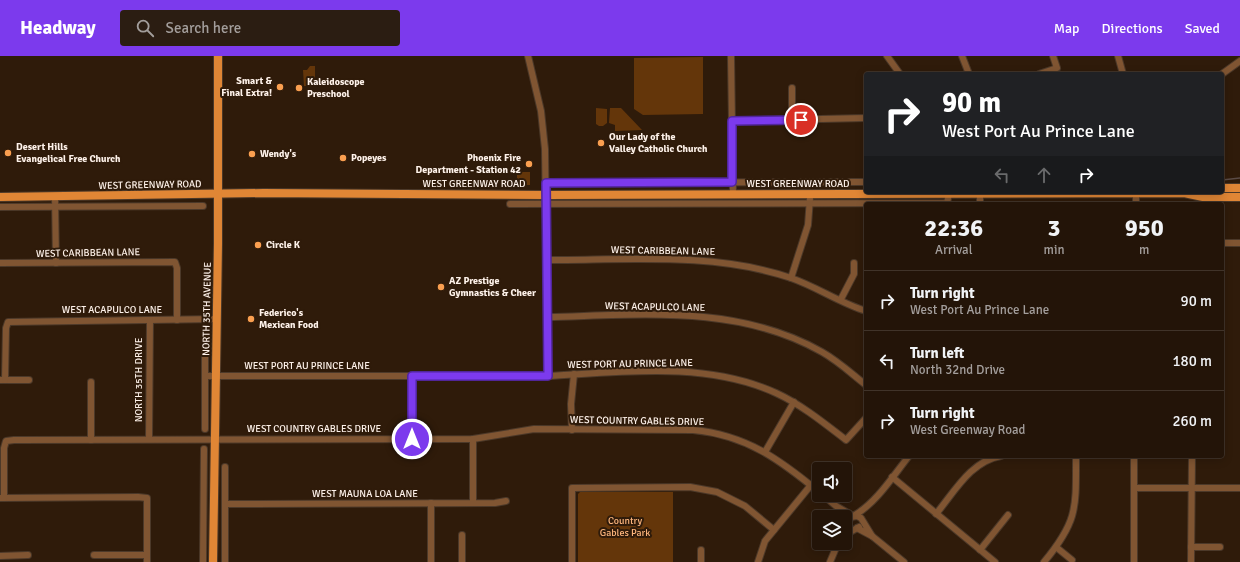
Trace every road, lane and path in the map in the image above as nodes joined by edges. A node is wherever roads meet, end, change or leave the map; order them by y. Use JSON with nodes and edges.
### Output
{"nodes":[{"id":1,"x":218,"y":56,"type":"edge"},
{"id":2,"x":528,"y":56,"type":"edge"},
{"id":3,"x":731,"y":56,"type":"edge"},
{"id":4,"x":887,"y":56,"type":"edge"},
{"id":5,"x":962,"y":56,"type":"edge"},
{"id":6,"x":1053,"y":56,"type":"edge"},
{"id":7,"x":1118,"y":56,"type":"edge"},
{"id":8,"x":1240,"y":61,"type":"edge"},
{"id":9,"x":899,"y":72,"type":"edge"},
{"id":10,"x":968,"y":72,"type":"edge"},
{"id":11,"x":1045,"y":72,"type":"edge"},
{"id":12,"x":1122,"y":72,"type":"edge"},
{"id":13,"x":1224,"y":73,"type":"edge"},
{"id":14,"x":792,"y":88,"type":"dead end"},
{"id":15,"x":864,"y":118,"type":"edge"},
{"id":16,"x":792,"y":120,"type":"junction"},
{"id":17,"x":732,"y":121,"type":"junction"},
{"id":18,"x":732,"y":182,"type":"junction"},
{"id":19,"x":864,"y":182,"type":"edge"},
{"id":20,"x":546,"y":183,"type":"junction"},
{"id":21,"x":1224,"y":188,"type":"edge"},
{"id":22,"x":1240,"y":188,"type":"edge"},
{"id":23,"x":864,"y":193,"type":"edge"},
{"id":24,"x":218,"y":194,"type":"junction"},
{"id":25,"x":733,"y":194,"type":"junction"},
{"id":26,"x":809,"y":194,"type":"junction"},
{"id":27,"x":949,"y":194,"type":"joint"},
{"id":28,"x":980,"y":194,"type":"joint"},
{"id":29,"x":1194,"y":194,"type":"edge"},
{"id":30,"x":546,"y":195,"type":"junction"},
{"id":31,"x":55,"y":196,"type":"junction"},
{"id":32,"x":0,"y":197,"type":"edge"},
{"id":33,"x":1240,"y":197,"type":"edge"},
{"id":34,"x":810,"y":202,"type":"junction"},
{"id":35,"x":864,"y":202,"type":"edge"},
{"id":36,"x":947,"y":202,"type":"edge"},
{"id":37,"x":980,"y":202,"type":"edge"},
{"id":38,"x":510,"y":204,"type":"dead end"},
{"id":39,"x":546,"y":204,"type":"junction"},
{"id":40,"x":203,"y":206,"type":"dead end"},
{"id":41,"x":0,"y":207,"type":"edge"},
{"id":42,"x":56,"y":207,"type":"junction"},
{"id":43,"x":1240,"y":242,"type":"edge"},
{"id":44,"x":1224,"y":243,"type":"edge"},
{"id":45,"x":547,"y":260,"type":"junction"},
{"id":46,"x":0,"y":263,"type":"edge"},
{"id":47,"x":56,"y":263,"type":"junction"},
{"id":48,"x":854,"y":263,"type":"dead end"},
{"id":49,"x":791,"y":278,"type":"junction"},
{"id":50,"x":841,"y":300,"type":"junction"},
{"id":51,"x":864,"y":310,"type":"edge"},
{"id":52,"x":547,"y":317,"type":"junction"},
{"id":53,"x":217,"y":319,"type":"junction"},
{"id":54,"x":150,"y":320,"type":"junction"},
{"id":55,"x":177,"y":320,"type":"junction"},
{"id":56,"x":205,"y":329,"type":"dead end"},
{"id":57,"x":574,"y":374,"type":"junction"},
{"id":58,"x":205,"y":376,"type":"junction"},
{"id":59,"x":216,"y":376,"type":"junction"},
{"id":60,"x":412,"y":376,"type":"junction"},
{"id":61,"x":548,"y":376,"type":"junction"},
{"id":62,"x":2,"y":380,"type":"edge"},
{"id":63,"x":29,"y":380,"type":"dead end"},
{"id":64,"x":91,"y":382,"type":"dead end"},
{"id":65,"x":864,"y":383,"type":"edge"},
{"id":66,"x":794,"y":402,"type":"junction"},
{"id":67,"x":864,"y":420,"type":"edge"},
{"id":68,"x":204,"y":429,"type":"dead end"},
{"id":69,"x":572,"y":430,"type":"junction"},
{"id":70,"x":149,"y":439,"type":"junction"},
{"id":71,"x":214,"y":439,"type":"junction"},
{"id":72,"x":412,"y":439,"type":"junction"},
{"id":73,"x":473,"y":439,"type":"junction"},
{"id":74,"x":91,"y":440,"type":"junction"},
{"id":75,"x":204,"y":449,"type":"dead end"},
{"id":76,"x":765,"y":452,"type":"junction"},
{"id":77,"x":907,"y":458,"type":"edge"},
{"id":78,"x":994,"y":458,"type":"edge"},
{"id":79,"x":1076,"y":458,"type":"edge"},
{"id":80,"x":1134,"y":458,"type":"edge"},
{"id":81,"x":1192,"y":458,"type":"edge"},
{"id":82,"x":225,"y":467,"type":"dead end"},
{"id":83,"x":892,"y":477,"type":"junction"},
{"id":84,"x":811,"y":485,"type":"joint"},
{"id":85,"x":1134,"y":488,"type":"junction"},
{"id":86,"x":1192,"y":488,"type":"junction"},
{"id":87,"x":1240,"y":488,"type":"edge"},
{"id":88,"x":875,"y":497,"type":"junction"},
{"id":89,"x":2,"y":498,"type":"edge"},
{"id":90,"x":506,"y":501,"type":"dead end"},
{"id":91,"x":831,"y":502,"type":"edge"},
{"id":92,"x":431,"y":503,"type":"junction"},
{"id":93,"x":473,"y":503,"type":"junction"},
{"id":94,"x":225,"y":504,"type":"junction"},
{"id":95,"x":836,"y":506,"type":"junction"},
{"id":96,"x":839,"y":510,"type":"edge"},
{"id":97,"x":936,"y":514,"type":"junction"},
{"id":98,"x":1008,"y":515,"type":"dead end"},
{"id":99,"x":854,"y":516,"type":"junction"},
{"id":100,"x":862,"y":521,"type":"junction"},
{"id":101,"x":852,"y":525,"type":"junction"},
{"id":102,"x":774,"y":530,"type":"junction"},
{"id":103,"x":462,"y":535,"type":"dead end"},
{"id":104,"x":872,"y":536,"type":"junction"},
{"id":105,"x":1056,"y":547,"type":"junction"},
{"id":106,"x":1192,"y":547,"type":"junction"},
{"id":107,"x":1220,"y":547,"type":"dead end"},
{"id":108,"x":701,"y":550,"type":"dead end"},
{"id":109,"x":835,"y":550,"type":"edge"},
{"id":110,"x":980,"y":550,"type":"junction"},
{"id":111,"x":28,"y":555,"type":"dead end"},
{"id":112,"x":94,"y":555,"type":"dead end"},
{"id":113,"x":148,"y":555,"type":"junction"},
{"id":114,"x":0,"y":556,"type":"edge"},
{"id":115,"x":1072,"y":560,"type":"dead end"},
{"id":116,"x":900,"y":561,"type":"edge"},
{"id":117,"x":147,"y":562,"type":"edge"},
{"id":118,"x":203,"y":562,"type":"edge"},
{"id":119,"x":213,"y":562,"type":"edge"},
{"id":120,"x":225,"y":562,"type":"edge"},
{"id":121,"x":431,"y":562,"type":"edge"},
{"id":122,"x":462,"y":562,"type":"edge"},
{"id":123,"x":572,"y":562,"type":"edge"},
{"id":124,"x":701,"y":562,"type":"edge"},
{"id":125,"x":758,"y":562,"type":"edge"},
{"id":126,"x":830,"y":562,"type":"edge"},
{"id":127,"x":995,"y":562,"type":"edge"},
{"id":128,"x":1044,"y":562,"type":"edge"},
{"id":129,"x":1134,"y":562,"type":"edge"},
{"id":130,"x":1191,"y":562,"type":"edge"}],
"edges":[{"from":1,"to":24,"type":"main road","name":"NORTH 35TH AVENUE"},
{"from":2,"to":20,"type":"street"},
{"from":3,"to":17,"type":"street"},
{"from":4,"to":9,"type":"street"},
{"from":5,"to":10,"type":"street"},
{"from":6,"to":11,"type":"street"},
{"from":7,"to":12,"type":"street"},
{"from":8,"to":13,"type":"street"},
{"from":14,"to":16,"type":"street"},
{"from":15,"to":16,"type":"street"},
{"from":16,"to":17,"type":"street"},
{"from":17,"to":18,"type":"street"},
{"from":18,"to":19,"type":"street","name":"WEST GREENWAY ROAD"},
{"from":18,"to":20,"type":"street","name":"WEST GREENWAY ROAD"},
{"from":18,"to":25,"type":"street"},
{"from":20,"to":30,"type":"street"},
{"from":21,"to":22,"type":"main road"},
{"from":23,"to":26,"type":"main road","name":"WEST GREENWAY ROAD"},
{"from":24,"to":30,"type":"main road","name":"WEST GREENWAY ROAD"},
{"from":24,"to":31,"type":"main road","name":"WEST GREENWAY ROAD"},
{"from":24,"to":53,"type":"main road","name":"NORTH 35TH AVENUE"},
{"from":25,"to":26,"type":"main road","name":"WEST GREENWAY ROAD"},
{"from":25,"to":30,"type":"main road","name":"WEST GREENWAY ROAD"},
{"from":26,"to":34,"type":"street"},
{"from":27,"to":28,"type":"main road","name":"WEST GREENWAY ROAD"},
{"from":27,"to":36,"type":"street","name":"WEST GREENWAY ROAD"},
{"from":28,"to":37,"type":"street"},
{"from":29,"to":33,"type":"main road","name":"WEST GREENWAY ROAD"},
{"from":30,"to":39,"type":"street"},
{"from":31,"to":32,"type":"main road","name":"WEST GREENWAY ROAD"},
{"from":31,"to":42,"type":"street"},
{"from":34,"to":35,"type":"street","name":"WEST GREENWAY ROAD"},
{"from":34,"to":39,"type":"street","name":"WEST GREENWAY ROAD"},
{"from":34,"to":49,"type":"street"},
{"from":38,"to":39,"type":"street","name":"WEST GREENWAY ROAD"},
{"from":39,"to":45,"type":"street"},
{"from":40,"to":42,"type":"street","name":"WEST GREENWAY ROAD"},
{"from":41,"to":42,"type":"street","name":"WEST GREENWAY ROAD"},
{"from":42,"to":47,"type":"street"},
{"from":43,"to":44,"type":"street"},
{"from":45,"to":49,"type":"street","name":"WEST CARIBBEAN LANE"},
{"from":45,"to":52,"type":"street"},
{"from":46,"to":47,"type":"street","name":"WEST CARIBBEAN LANE"},
{"from":47,"to":55,"type":"street","name":"WEST CARIBBEAN LANE"},
{"from":48,"to":50,"type":"street"},
{"from":49,"to":50,"type":"street","name":"WEST CARIBBEAN LANE"},
{"from":50,"to":51,"type":"street","name":"WEST CARIBBEAN LANE"},
{"from":52,"to":61,"type":"street"},
{"from":52,"to":65,"type":"street","name":"WEST ACAPULCO LANE"},
{"from":53,"to":55,"type":"street","name":"WEST ACAPULCO LANE"},
{"from":53,"to":59,"type":"main road","name":"NORTH 35TH AVENUE"},
{"from":54,"to":55,"type":"street","name":"WEST ACAPULCO LANE"},
{"from":54,"to":62,"type":"street","name":"WEST ACAPULCO LANE"},
{"from":54,"to":70,"type":"street","name":"NORTH 35TH DRIVE"},
{"from":56,"to":58,"type":"street","name":"NORTH 35TH AVENUE"},
{"from":57,"to":61,"type":"street","name":"WEST PORT AU PRINCE LANE"},
{"from":57,"to":66,"type":"street","name":"WEST PORT AU PRINCE LANE"},
{"from":57,"to":69,"type":"street"},
{"from":58,"to":59,"type":"street","name":"WEST PORT AU PRINCE LANE"},
{"from":58,"to":68,"type":"street","name":"NORTH 35TH AVENUE"},
{"from":59,"to":60,"type":"street","name":"WEST PORT AU PRINCE LANE"},
{"from":59,"to":71,"type":"main road","name":"NORTH 35TH AVENUE"},
{"from":60,"to":61,"type":"street","name":"WEST PORT AU PRINCE LANE"},
{"from":60,"to":72,"type":"street"},
{"from":62,"to":63,"type":"street"},
{"from":64,"to":74,"type":"street"},
{"from":66,"to":67,"type":"street","name":"WEST PORT AU PRINCE LANE"},
{"from":66,"to":76,"type":"street"},
{"from":69,"to":73,"type":"street","name":"WEST COUNTRY GABLES DRIVE"},
{"from":69,"to":76,"type":"street","name":"WEST COUNTRY GABLES DRIVE"},
{"from":70,"to":71,"type":"street","name":"WEST COUNTRY GABLES DRIVE"},
{"from":70,"to":74,"type":"street","name":"WEST COUNTRY GABLES DRIVE"},
{"from":71,"to":72,"type":"street","name":"WEST COUNTRY GABLES DRIVE"},
{"from":71,"to":119,"type":"main road","name":"NORTH 35TH AVENUE"},
{"from":72,"to":73,"type":"street","name":"WEST COUNTRY GABLES DRIVE"},
{"from":73,"to":93,"type":"street"},
{"from":74,"to":89,"type":"street","name":"WEST COUNTRY GABLES DRIVE"},
{"from":75,"to":118,"type":"street"},
{"from":76,"to":84,"type":"street","name":"WEST COUNTRY GABLES DRIVE"},
{"from":77,"to":83,"type":"street"},
{"from":78,"to":97,"type":"street"},
{"from":79,"to":105,"type":"street"},
{"from":80,"to":85,"type":"street"},
{"from":81,"to":86,"type":"street"},
{"from":82,"to":94,"type":"street"},
{"from":83,"to":88,"type":"street"},
{"from":83,"to":97,"type":"street"},
{"from":84,"to":102,"type":"street"},
{"from":85,"to":86,"type":"street"},
{"from":85,"to":129,"type":"street"},
{"from":86,"to":87,"type":"street"},
{"from":86,"to":106,"type":"street"},
{"from":88,"to":99,"type":"street"},
{"from":88,"to":100,"type":"street"},
{"from":89,"to":113,"type":"street"},
{"from":90,"to":93,"type":"street","name":"WEST MAUNA LOA LANE"},
{"from":91,"to":95,"type":"street"},
{"from":92,"to":93,"type":"street","name":"WEST MAUNA LOA LANE"},
{"from":92,"to":94,"type":"street","name":"WEST MAUNA LOA LANE"},
{"from":92,"to":121,"type":"street"},
{"from":94,"to":120,"type":"street"},
{"from":95,"to":96,"type":"street"},
{"from":95,"to":99,"type":"street"},
{"from":97,"to":110,"type":"street"},
{"from":98,"to":110,"type":"street"},
{"from":99,"to":100,"type":"street"},
{"from":99,"to":101,"type":"street"},
{"from":100,"to":101,"type":"street"},
{"from":100,"to":104,"type":"street"},
{"from":101,"to":104,"type":"street"},
{"from":102,"to":123,"type":"street"},
{"from":102,"to":125,"type":"street"},
{"from":103,"to":122,"type":"street"},
{"from":104,"to":116,"type":"street"},
{"from":105,"to":115,"type":"street"},
{"from":105,"to":128,"type":"street"},
{"from":106,"to":107,"type":"street"},
{"from":106,"to":130,"type":"street"},
{"from":108,"to":124,"type":"street"},
{"from":109,"to":126,"type":"street"},
{"from":110,"to":127,"type":"street"},
{"from":111,"to":114,"type":"street"},
{"from":112,"to":113,"type":"street"},
{"from":113,"to":117,"type":"street"}]}
